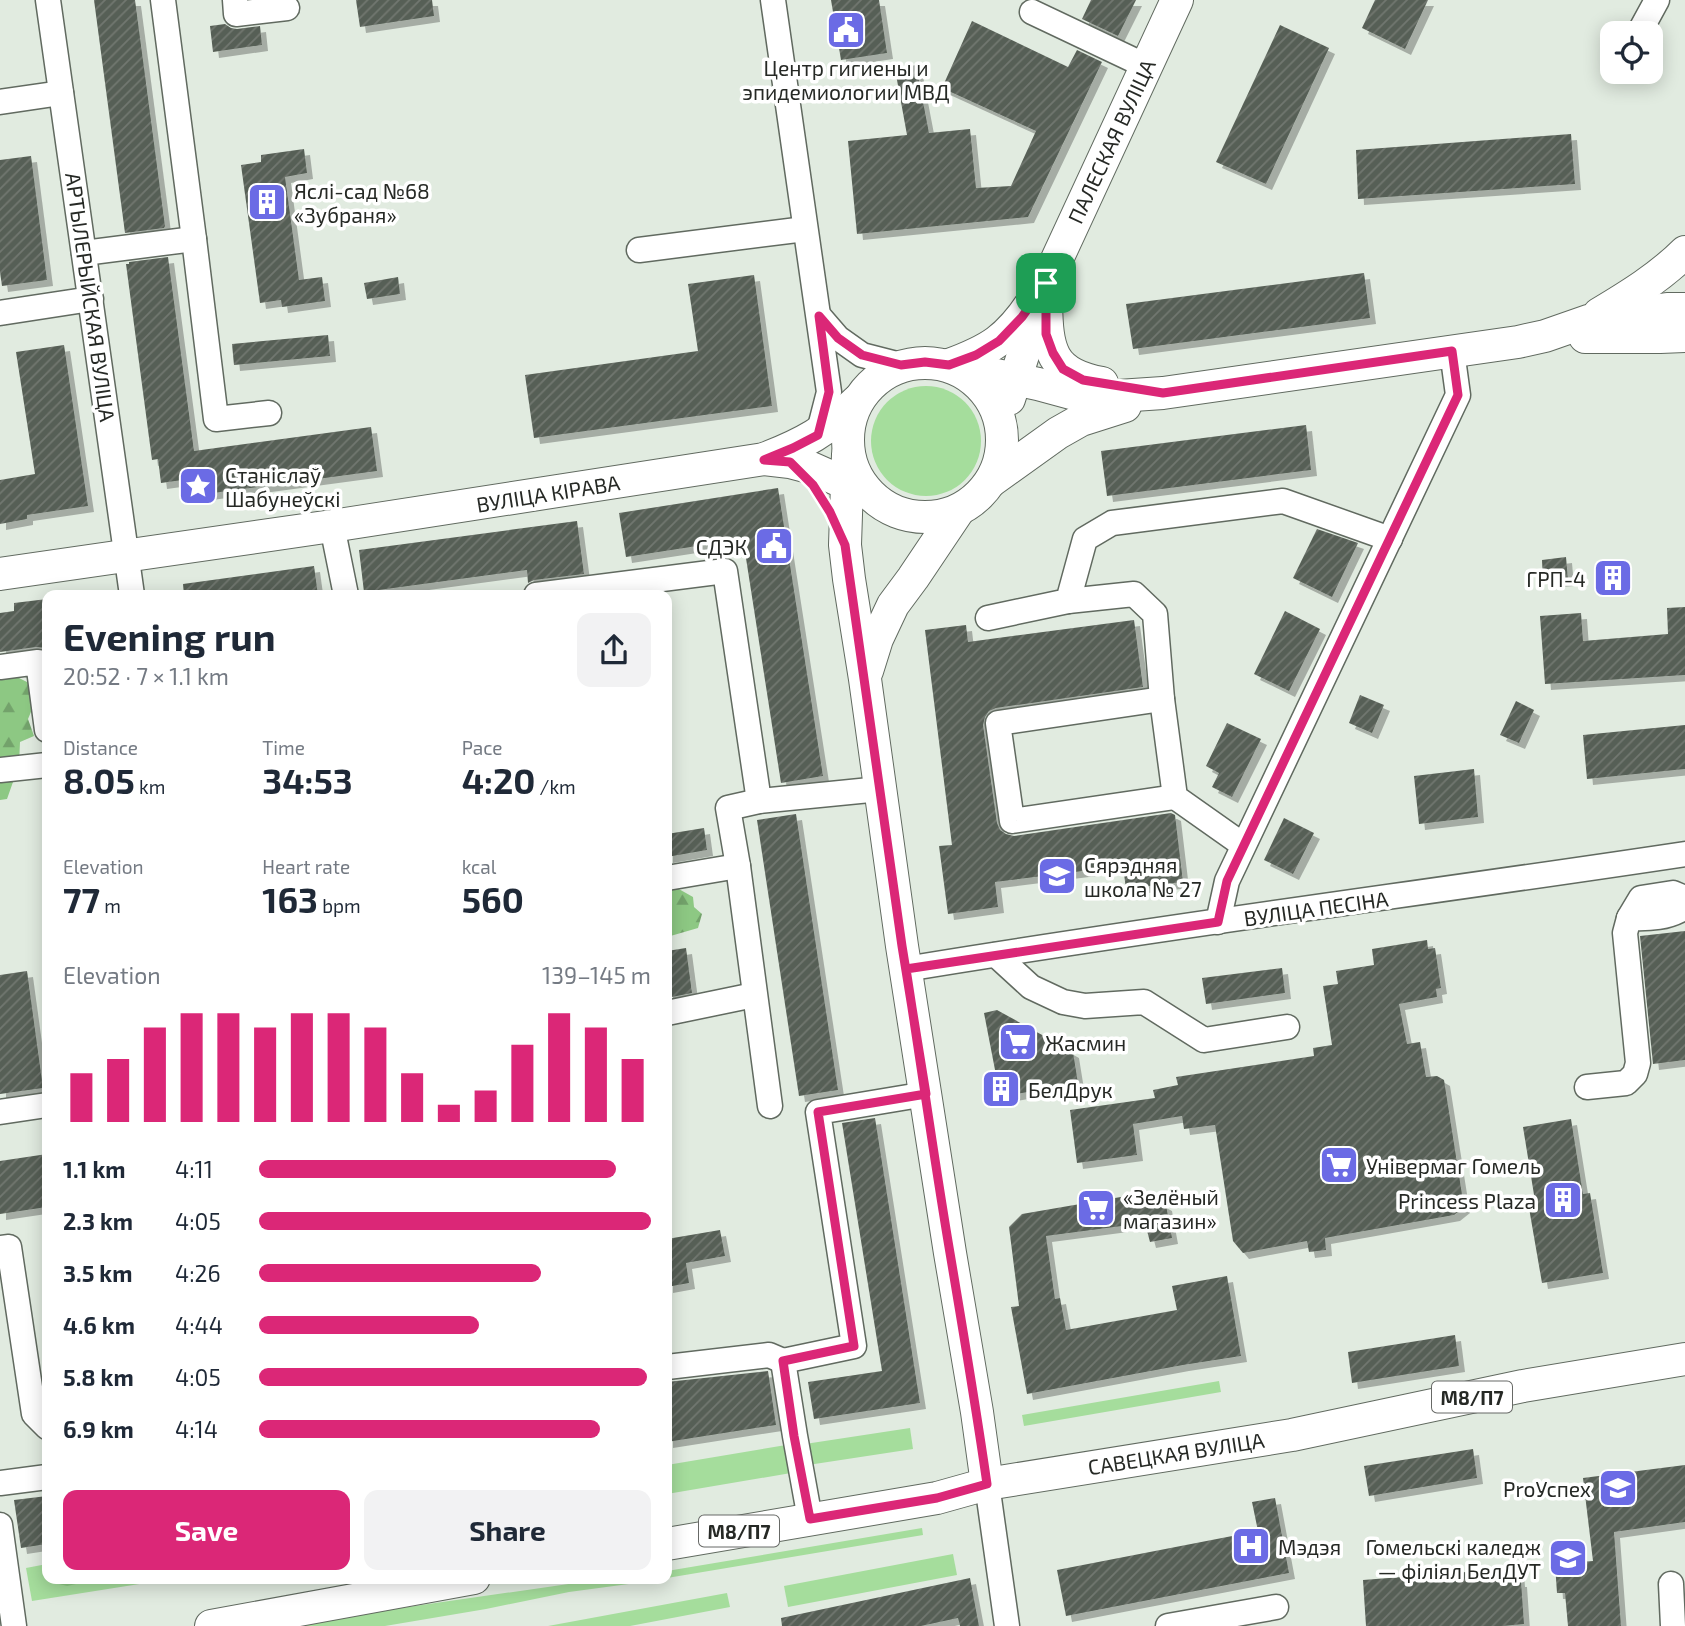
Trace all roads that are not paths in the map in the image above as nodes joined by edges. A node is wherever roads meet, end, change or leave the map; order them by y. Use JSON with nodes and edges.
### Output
{"nodes":[{"id":1,"x":48,"y":0,"type":"edge"},
{"id":2,"x":163,"y":0,"type":"edge"},
{"id":3,"x":235,"y":0,"type":"edge"},
{"id":4,"x":773,"y":0,"type":"edge"},
{"id":5,"x":1177,"y":0,"type":"edge"},
{"id":6,"x":1657,"y":0,"type":"edge"},
{"id":7,"x":287,"y":8,"type":"dead end"},
{"id":8,"x":1032,"y":12,"type":"dead end"},
{"id":9,"x":1646,"y":21,"type":"edge"},
{"id":10,"x":1146,"y":66,"type":"junction"},
{"id":11,"x":61,"y":93,"type":"junction"},
{"id":12,"x":0,"y":102,"type":"edge"},
{"id":13,"x":805,"y":229,"type":"junction"},
{"id":14,"x":194,"y":239,"type":"junction"},
{"id":15,"x":639,"y":250,"type":"dead end"},
{"id":16,"x":1685,"y":252,"type":"edge"},
{"id":17,"x":84,"y":253,"type":"junction"},
{"id":18,"x":1046,"y":283,"type":"junction"},
{"id":19,"x":91,"y":299,"type":"junction"},
{"id":20,"x":1685,"y":309,"type":"edge"},
{"id":21,"x":0,"y":313,"type":"edge"},
{"id":22,"x":819,"y":316,"type":"junction"},
{"id":23,"x":1588,"y":321,"type":"junction"},
{"id":24,"x":1545,"y":336,"type":"junction"},
{"id":25,"x":1685,"y":336,"type":"edge"},
{"id":26,"x":1452,"y":351,"type":"junction"},
{"id":27,"x":901,"y":365,"type":"junction"},
{"id":28,"x":949,"y":365,"type":"junction"},
{"id":29,"x":1016,"y":380,"type":"junction"},
{"id":30,"x":1163,"y":393,"type":"junction"},
{"id":31,"x":843,"y":397,"type":"junction"},
{"id":32,"x":269,"y":413,"type":"dead end"},
{"id":33,"x":1001,"y":424,"type":"junction"},
{"id":34,"x":777,"y":461,"type":"junction"},
{"id":35,"x":854,"y":477,"type":"junction"},
{"id":36,"x":991,"y":481,"type":"junction"},
{"id":37,"x":958,"y":511,"type":"junction"},
{"id":38,"x":332,"y":526,"type":"junction"},
{"id":39,"x":1391,"y":539,"type":"junction"},
{"id":40,"x":845,"y":545,"type":"junction"},
{"id":41,"x":128,"y":555,"type":"junction"},
{"id":42,"x":0,"y":574,"type":"edge"},
{"id":43,"x":132,"y":590,"type":"edge"},
{"id":44,"x":345,"y":590,"type":"edge"},
{"id":45,"x":575,"y":590,"type":"edge"},
{"id":46,"x":1068,"y":601,"type":"junction"},
{"id":47,"x":988,"y":618,"type":"dead end"},
{"id":48,"x":0,"y":667,"type":"edge"},
{"id":49,"x":865,"y":679,"type":"junction"},
{"id":50,"x":42,"y":692,"type":"edge"},
{"id":51,"x":1163,"y":699,"type":"junction"},
{"id":52,"x":42,"y":766,"type":"edge"},
{"id":53,"x":0,"y":770,"type":"edge"},
{"id":54,"x":880,"y":789,"type":"junction"},
{"id":55,"x":1175,"y":797,"type":"junction"},
{"id":56,"x":759,"y":801,"type":"junction"},
{"id":57,"x":1243,"y":845,"type":"junction"},
{"id":58,"x":1685,"y":854,"type":"edge"},
{"id":59,"x":738,"y":866,"type":"junction"},
{"id":60,"x":672,"y":877,"type":"edge"},
{"id":61,"x":1685,"y":898,"type":"edge"},
{"id":62,"x":1685,"y":907,"type":"edge"},
{"id":63,"x":1629,"y":918,"type":"junction"},
{"id":64,"x":1218,"y":922,"type":"junction"},
{"id":65,"x":996,"y":956,"type":"junction"},
{"id":66,"x":906,"y":969,"type":"junction"},
{"id":67,"x":754,"y":995,"type":"junction"},
{"id":68,"x":672,"y":1012,"type":"edge"},
{"id":69,"x":1287,"y":1027,"type":"dead end"},
{"id":70,"x":1587,"y":1087,"type":"dead end"},
{"id":71,"x":926,"y":1094,"type":"junction"},
{"id":72,"x":42,"y":1106,"type":"edge"},
{"id":73,"x":770,"y":1106,"type":"dead end"},
{"id":74,"x":0,"y":1112,"type":"edge"},
{"id":75,"x":0,"y":1248,"type":"edge"},
{"id":76,"x":1685,"y":1359,"type":"edge"},
{"id":77,"x":783,"y":1361,"type":"junction"},
{"id":78,"x":672,"y":1366,"type":"edge"},
{"id":79,"x":42,"y":1422,"type":"edge"},
{"id":80,"x":42,"y":1478,"type":"edge"},
{"id":81,"x":0,"y":1483,"type":"edge"},
{"id":82,"x":987,"y":1484,"type":"junction"},
{"id":83,"x":810,"y":1519,"type":"junction"},
{"id":84,"x":0,"y":1525,"type":"edge"},
{"id":85,"x":672,"y":1543,"type":"edge"},
{"id":86,"x":447,"y":1584,"type":"edge"},
{"id":87,"x":1671,"y":1584,"type":"dead end"},
{"id":88,"x":1276,"y":1607,"type":"dead end"},
{"id":89,"x":284,"y":1620,"type":"edge"},
{"id":90,"x":14,"y":1626,"type":"edge"},
{"id":91,"x":211,"y":1626,"type":"edge"},
{"id":92,"x":1007,"y":1626,"type":"edge"},
{"id":93,"x":1168,"y":1626,"type":"edge"},
{"id":94,"x":1673,"y":1626,"type":"edge"}],
"edges":[{"from":1,"to":11,"type":"street","name":"АРТЫЛЕРЫЙСКАЯ ВУЛІЦА"},
{"from":2,"to":14,"type":"street"},
{"from":3,"to":7,"type":"street"},
{"from":4,"to":13,"type":"street"},
{"from":5,"to":10,"type":"main road","name":"ПАЛЕСКАЯ ВУЛІЦА"},
{"from":6,"to":9,"type":"street"},
{"from":8,"to":10,"type":"street"},
{"from":10,"to":18,"type":"main road","name":"ПАЛЕСКАЯ ВУЛІЦА"},
{"from":11,"to":12,"type":"street"},
{"from":11,"to":17,"type":"street","name":"АРТЫЛЕРЫЙСКАЯ ВУЛІЦА"},
{"from":13,"to":15,"type":"street"},
{"from":13,"to":22,"type":"street"},
{"from":14,"to":17,"type":"street"},
{"from":14,"to":32,"type":"street"},
{"from":16,"to":23,"type":"main road"},
{"from":17,"to":19,"type":"street","name":"АРТЫЛЕРЫЙСКАЯ ВУЛІЦА"},
{"from":18,"to":28,"type":"main road","name":"ПАЛЕСКАЯ ВУЛІЦА"},
{"from":18,"to":29,"type":"main road","name":"ПАЛЕСКАЯ ВУЛІЦА"},
{"from":18,"to":30,"type":"main road"},
{"from":19,"to":21,"type":"street"},
{"from":19,"to":41,"type":"street","name":"АРТЫЛЕРЫЙСКАЯ ВУЛІЦА"},
{"from":20,"to":23,"type":"main road"},
{"from":22,"to":27,"type":"street"},
{"from":22,"to":31,"type":"street"},
{"from":23,"to":24,"type":"main road"},
{"from":24,"to":25,"type":"main road"},
{"from":24,"to":26,"type":"main road"},
{"from":26,"to":30,"type":"main road"},
{"from":26,"to":39,"type":"street"},
{"from":27,"to":28,"type":"main road"},
{"from":27,"to":31,"type":"main road"},
{"from":28,"to":29,"type":"main road"},
{"from":28,"to":33,"type":"main road"},
{"from":29,"to":30,"type":"main road"},
{"from":29,"to":33,"type":"main road","name":"ПАЛЕСКАЯ ВУЛІЦА"},
{"from":30,"to":36,"type":"main road"},
{"from":31,"to":34,"type":"main road","name":"ВУЛІЦА КІРАВА"},
{"from":31,"to":35,"type":"main road"},
{"from":33,"to":36,"type":"main road"},
{"from":34,"to":35,"type":"main road","name":"ВУЛІЦА КІРАВА"},
{"from":34,"to":38,"type":"main road","name":"ВУЛІЦА КІРАВА"},
{"from":34,"to":40,"type":"main road"},
{"from":35,"to":37,"type":"main road"},
{"from":35,"to":40,"type":"main road"},
{"from":36,"to":37,"type":"main road"},
{"from":37,"to":49,"type":"main road"},
{"from":38,"to":41,"type":"main road","name":"ВУЛІЦА КІРАВА"},
{"from":38,"to":44,"type":"street"},
{"from":39,"to":46,"type":"street"},
{"from":39,"to":57,"type":"street"},
{"from":40,"to":49,"type":"main road"},
{"from":41,"to":42,"type":"main road","name":"ВУЛІЦА КІРАВА"},
{"from":41,"to":43,"type":"street","name":"АРТЫЛЕРЫЙСКАЯ ВУЛІЦА"},
{"from":45,"to":56,"type":"street"},
{"from":46,"to":47,"type":"street"},
{"from":46,"to":51,"type":"street"},
{"from":48,"to":50,"type":"street"},
{"from":49,"to":54,"type":"main road"},
{"from":51,"to":55,"type":"street"},
{"from":51,"to":55,"type":"street"},
{"from":52,"to":53,"type":"street"},
{"from":54,"to":56,"type":"street"},
{"from":54,"to":66,"type":"main road"},
{"from":55,"to":57,"type":"street"},
{"from":56,"to":59,"type":"street"},
{"from":57,"to":64,"type":"street"},
{"from":58,"to":64,"type":"street","name":"ВУЛІЦА ПЕСІНА"},
{"from":59,"to":60,"type":"street"},
{"from":59,"to":67,"type":"street"},
{"from":61,"to":63,"type":"street"},
{"from":62,"to":63,"type":"street"},
{"from":63,"to":70,"type":"street"},
{"from":64,"to":65,"type":"street","name":"ВУЛІЦА ПЕСІНА"},
{"from":65,"to":66,"type":"street","name":"ВУЛІЦА ПЕСІНА"},
{"from":65,"to":69,"type":"street"},
{"from":66,"to":71,"type":"main road"},
{"from":67,"to":68,"type":"street"},
{"from":67,"to":73,"type":"street"},
{"from":71,"to":77,"type":"street"},
{"from":71,"to":82,"type":"main road"},
{"from":72,"to":74,"type":"street"},
{"from":75,"to":79,"type":"street"},
{"from":76,"to":82,"type":"main road","name":"САВЕЦКАЯ ВУЛІЦА","number":"М8/П7"},
{"from":77,"to":78,"type":"street"},
{"from":77,"to":83,"type":"street"},
{"from":80,"to":81,"type":"street"},
{"from":82,"to":83,"type":"main road","name":"САВЕЦКАЯ ВУЛІЦА","number":"М8/П7"},
{"from":82,"to":92,"type":"street"},
{"from":83,"to":85,"type":"main road","name":"САВЕЦКАЯ ВУЛІЦА","number":"М8/П7"},
{"from":84,"to":90,"type":"street"},
{"from":86,"to":89,"type":"main road"},
{"from":87,"to":94,"type":"street"},
{"from":88,"to":93,"type":"street"},
{"from":89,"to":91,"type":"main road"}]}
